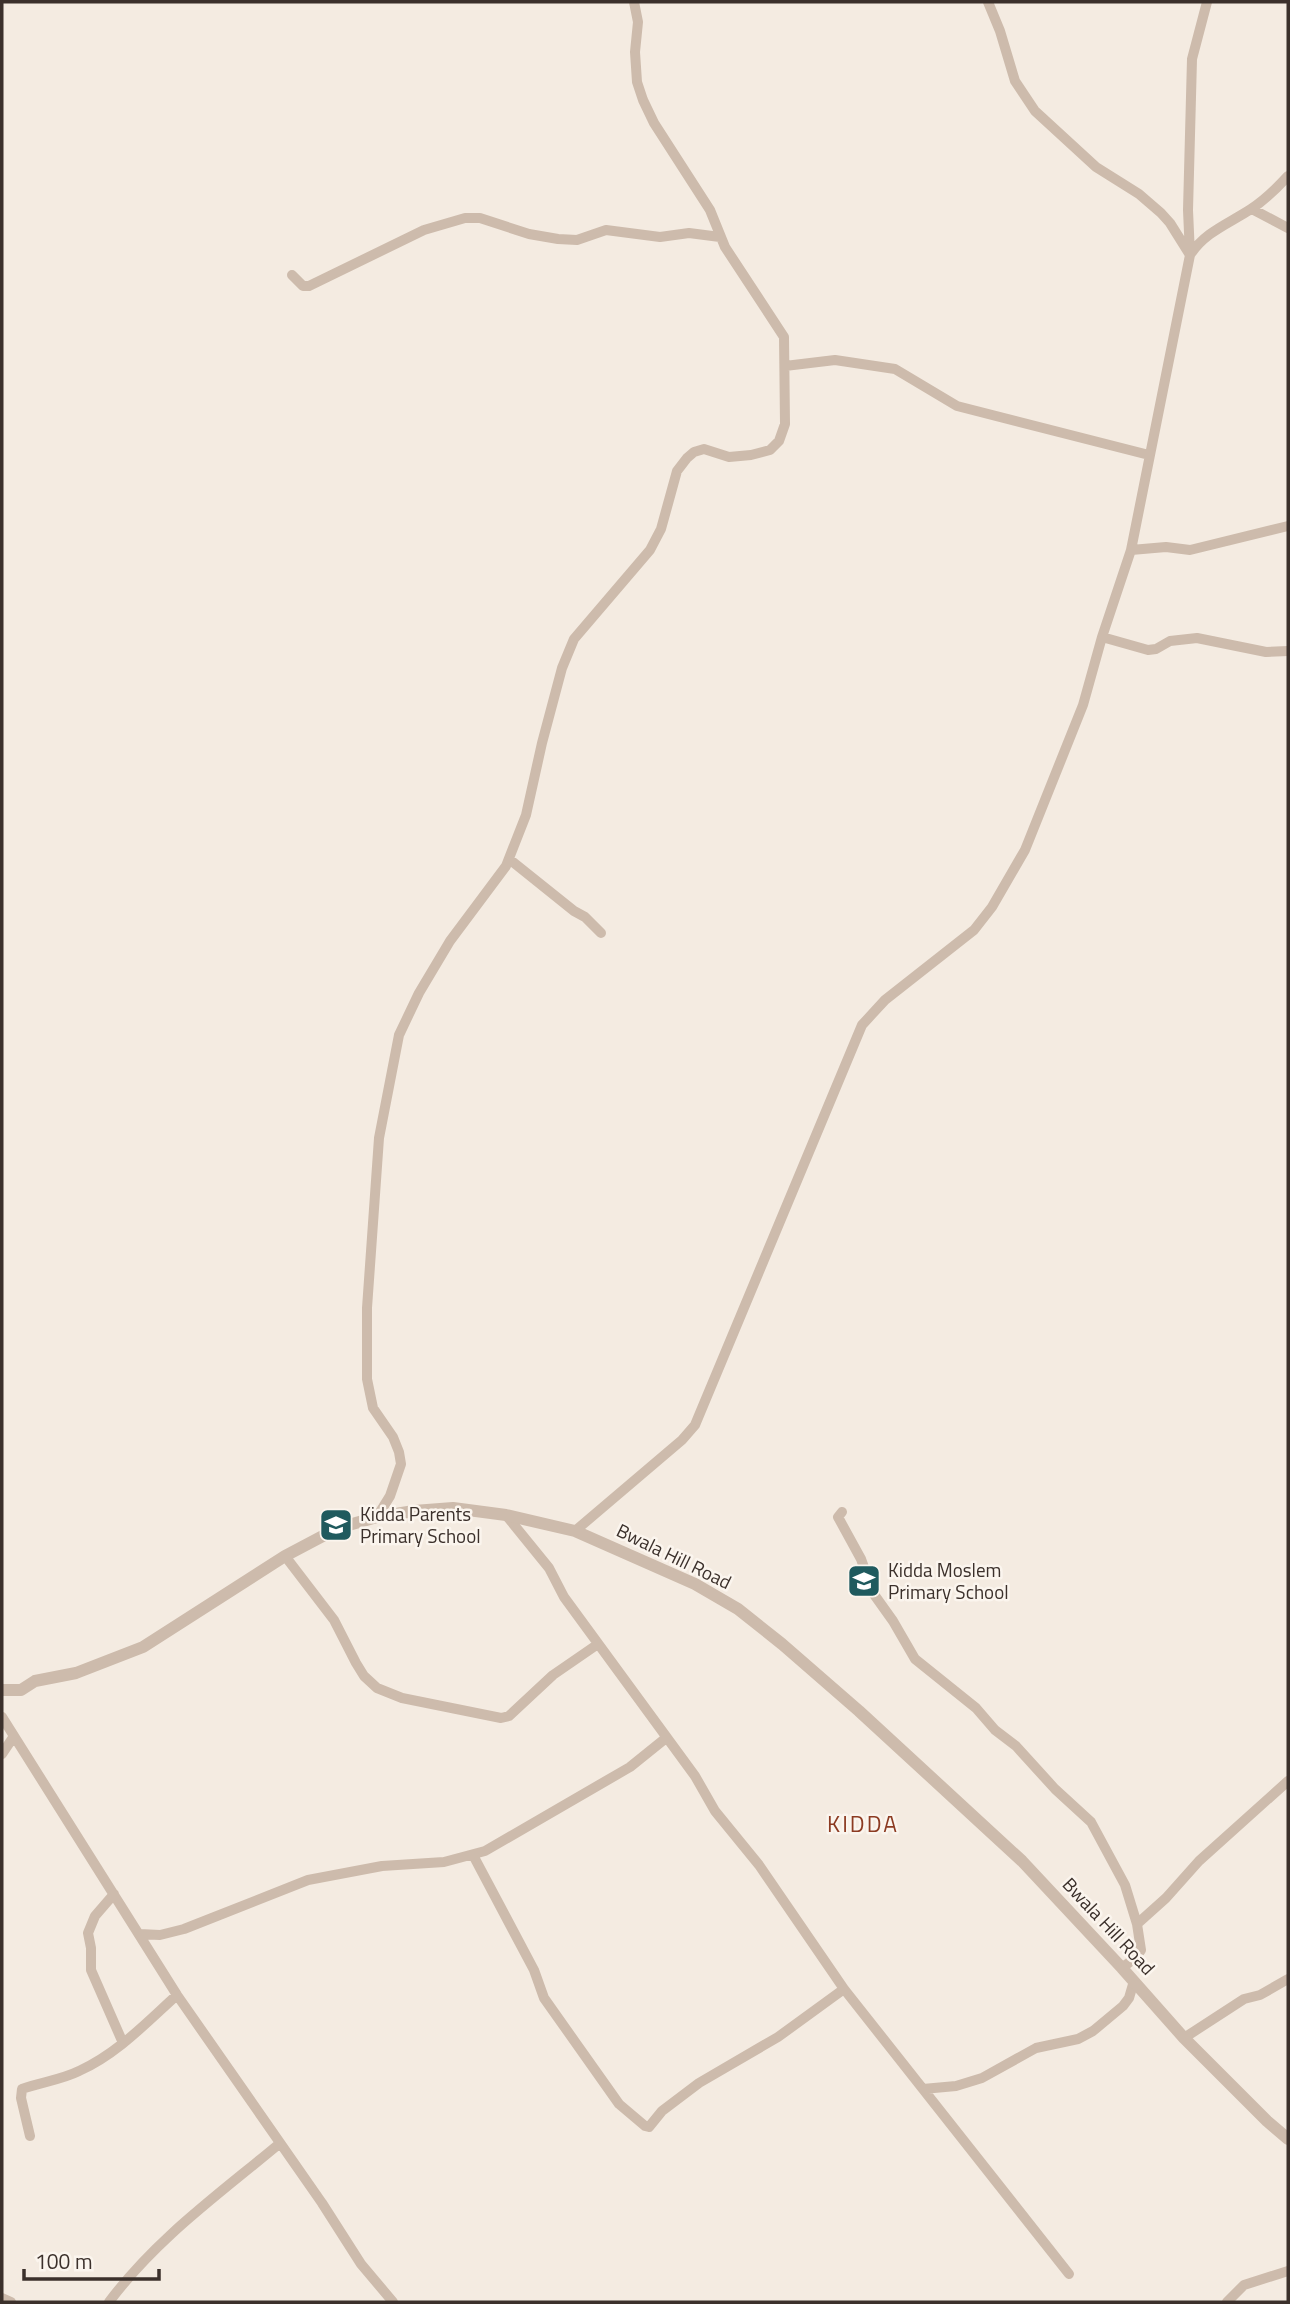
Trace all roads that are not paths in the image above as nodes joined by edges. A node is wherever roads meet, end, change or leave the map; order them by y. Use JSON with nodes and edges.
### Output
{"nodes":[{"id":1,"x":634,"y":2,"type":"edge"},
{"id":2,"x":988,"y":2,"type":"edge"},
{"id":3,"x":1207,"y":2,"type":"edge"},
{"id":4,"x":1288,"y":176,"type":"edge"},
{"id":5,"x":1252,"y":208,"type":"junction"},
{"id":6,"x":1288,"y":228,"type":"edge"},
{"id":7,"x":720,"y":237,"type":"junction"},
{"id":8,"x":1191,"y":256,"type":"junction"},
{"id":9,"x":292,"y":275,"type":"dead end"},
{"id":10,"x":785,"y":366,"type":"junction"},
{"id":11,"x":1149,"y":455,"type":"junction"},
{"id":12,"x":1288,"y":526,"type":"edge"},
{"id":13,"x":1131,"y":550,"type":"junction"},
{"id":14,"x":1102,"y":637,"type":"junction"},
{"id":15,"x":1288,"y":651,"type":"edge"},
{"id":16,"x":509,"y":859,"type":"junction"},
{"id":17,"x":601,"y":933,"type":"dead end"},
{"id":18,"x":842,"y":1512,"type":"dead end"},
{"id":19,"x":506,"y":1515,"type":"junction"},
{"id":20,"x":377,"y":1517,"type":"junction"},
{"id":21,"x":575,"y":1531,"type":"junction"},
{"id":22,"x":285,"y":1556,"type":"junction"},
{"id":23,"x":598,"y":1644,"type":"junction"},
{"id":24,"x":2,"y":1690,"type":"edge"},
{"id":25,"x":2,"y":1717,"type":"edge"},
{"id":26,"x":15,"y":1736,"type":"junction"},
{"id":27,"x":666,"y":1738,"type":"junction"},
{"id":28,"x":2,"y":1755,"type":"edge"},
{"id":29,"x":1288,"y":1781,"type":"edge"},
{"id":30,"x":473,"y":1855,"type":"junction"},
{"id":31,"x":114,"y":1894,"type":"junction"},
{"id":32,"x":1137,"y":1924,"type":"junction"},
{"id":33,"x":139,"y":1934,"type":"junction"},
{"id":34,"x":1122,"y":1968,"type":"junction"},
{"id":35,"x":1288,"y":1979,"type":"edge"},
{"id":36,"x":1134,"y":1981,"type":"junction"},
{"id":37,"x":844,"y":1989,"type":"junction"},
{"id":38,"x":177,"y":1995,"type":"junction"},
{"id":39,"x":1184,"y":2038,"type":"junction"},
{"id":40,"x":123,"y":2043,"type":"junction"},
{"id":41,"x":923,"y":2089,"type":"junction"},
{"id":42,"x":30,"y":2136,"type":"dead end"},
{"id":43,"x":1288,"y":2140,"type":"edge"},
{"id":44,"x":279,"y":2144,"type":"junction"},
{"id":45,"x":1288,"y":2271,"type":"edge"},
{"id":46,"x":1069,"y":2274,"type":"dead end"},
{"id":47,"x":2,"y":2298,"type":"edge"},
{"id":48,"x":11,"y":2302,"type":"edge"},
{"id":49,"x":109,"y":2302,"type":"edge"},
{"id":50,"x":393,"y":2302,"type":"edge"},
{"id":51,"x":1227,"y":2302,"type":"edge"}],
"edges":[{"from":1,"to":7,"type":"street"},
{"from":2,"to":8,"type":"street"},
{"from":3,"to":8,"type":"street"},
{"from":4,"to":5,"type":"street"},
{"from":5,"to":6,"type":"street"},
{"from":5,"to":8,"type":"street"},
{"from":7,"to":9,"type":"street"},
{"from":7,"to":10,"type":"street"},
{"from":8,"to":11,"type":"street"},
{"from":10,"to":11,"type":"street"},
{"from":10,"to":16,"type":"street"},
{"from":11,"to":13,"type":"street"},
{"from":12,"to":13,"type":"street"},
{"from":13,"to":14,"type":"street"},
{"from":14,"to":15,"type":"street"},
{"from":14,"to":21,"type":"street"},
{"from":16,"to":17,"type":"street"},
{"from":16,"to":20,"type":"street"},
{"from":18,"to":32,"type":"street"},
{"from":19,"to":20,"type":"street","name":"Bwala Hill Road"},
{"from":19,"to":21,"type":"street","name":"Bwala Hill Road"},
{"from":19,"to":23,"type":"street"},
{"from":20,"to":22,"type":"street","name":"Bwala Hill Road"},
{"from":21,"to":34,"type":"street","name":"Bwala Hill Road"},
{"from":22,"to":23,"type":"street"},
{"from":22,"to":24,"type":"street","name":"Bwala Hill Road"},
{"from":23,"to":27,"type":"street"},
{"from":25,"to":26,"type":"street"},
{"from":26,"to":28,"type":"street"},
{"from":26,"to":31,"type":"street"},
{"from":27,"to":30,"type":"street"},
{"from":27,"to":37,"type":"street"},
{"from":29,"to":32,"type":"street"},
{"from":30,"to":33,"type":"street"},
{"from":30,"to":37,"type":"street"},
{"from":31,"to":33,"type":"street"},
{"from":31,"to":40,"type":"street"},
{"from":32,"to":34,"type":"street"},
{"from":33,"to":38,"type":"street"},
{"from":34,"to":36,"type":"street","name":"Bwala Hill Road"},
{"from":35,"to":39,"type":"street"},
{"from":36,"to":39,"type":"street","name":"Bwala Hill Road"},
{"from":36,"to":41,"type":"street"},
{"from":37,"to":41,"type":"street"},
{"from":38,"to":40,"type":"street"},
{"from":38,"to":44,"type":"street"},
{"from":39,"to":43,"type":"street","name":"Bwala Hill Road"},
{"from":40,"to":42,"type":"street"},
{"from":41,"to":46,"type":"street"},
{"from":44,"to":49,"type":"street"},
{"from":44,"to":50,"type":"street"},
{"from":45,"to":51,"type":"street"},
{"from":47,"to":48,"type":"street"}]}
